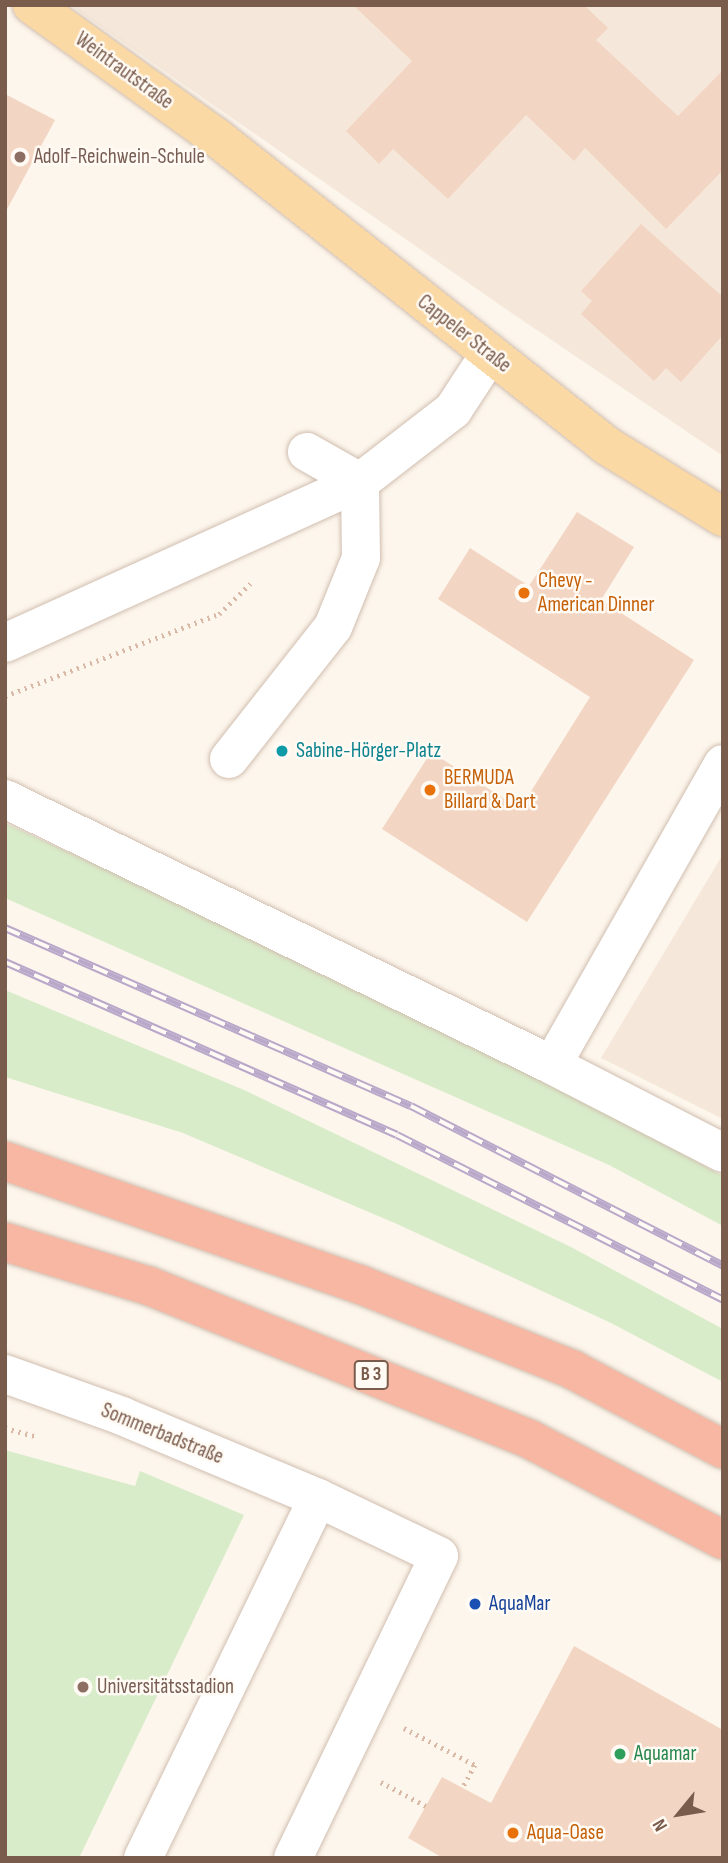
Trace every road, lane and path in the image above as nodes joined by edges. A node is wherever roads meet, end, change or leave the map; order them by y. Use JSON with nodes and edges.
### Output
{"nodes":[{"id":1,"x":32,"y":5,"type":"edge"},
{"id":2,"x":216,"y":136,"type":"joint"},
{"id":3,"x":489,"y":355,"type":"junction"},
{"id":4,"x":307,"y":452,"type":"dead end"},
{"id":5,"x":360,"y":482,"type":"junction"},
{"id":6,"x":723,"y":517,"type":"edge"},
{"id":7,"x":251,"y":586,"type":"dead end"},
{"id":8,"x":5,"y":643,"type":"edge"},
{"id":9,"x":5,"y":696,"type":"edge"},
{"id":10,"x":229,"y":759,"type":"dead end"},
{"id":11,"x":723,"y":764,"type":"edge"},
{"id":12,"x":5,"y":799,"type":"edge"},
{"id":13,"x":552,"y":1065,"type":"junction"},
{"id":14,"x":723,"y":1153,"type":"edge"},
{"id":15,"x":5,"y":1161,"type":"edge"},
{"id":16,"x":5,"y":1242,"type":"edge"},
{"id":17,"x":5,"y":1374,"type":"edge"},
{"id":18,"x":723,"y":1449,"type":"edge"},
{"id":19,"x":318,"y":1498,"type":"junction"},
{"id":20,"x":723,"y":1540,"type":"edge"},
{"id":21,"x":366,"y":1708,"type":"junction"},
{"id":22,"x":341,"y":1761,"type":"junction"},
{"id":23,"x":463,"y":1788,"type":"dead end"},
{"id":24,"x":426,"y":1806,"type":"dead end"},
{"id":25,"x":143,"y":1858,"type":"edge"},
{"id":26,"x":293,"y":1858,"type":"edge"}],
"edges":[{"from":1,"to":2,"type":"main road","name":"Weintrautstraße"},
{"from":2,"to":3,"type":"main road","name":"Cappeler Straße"},
{"from":3,"to":5,"type":"street"},
{"from":3,"to":6,"type":"main road","name":"Cappeler Straße"},
{"from":4,"to":5,"type":"street"},
{"from":5,"to":8,"type":"street"},
{"from":5,"to":10,"type":"street"},
{"from":7,"to":9,"type":"path"},
{"from":11,"to":13,"type":"street"},
{"from":12,"to":13,"type":"street"},
{"from":13,"to":14,"type":"street"},
{"from":15,"to":18,"type":"highway"},
{"from":16,"to":20,"type":"highway","number":"B 3"},
{"from":17,"to":19,"type":"street","name":"Sommerbadstraße"},
{"from":19,"to":21,"type":"street","name":"Sommerbadstraße"},
{"from":19,"to":25,"type":"street"},
{"from":21,"to":22,"type":"street"},
{"from":21,"to":23,"type":"path"},
{"from":22,"to":24,"type":"path"},
{"from":22,"to":26,"type":"street"}]}
